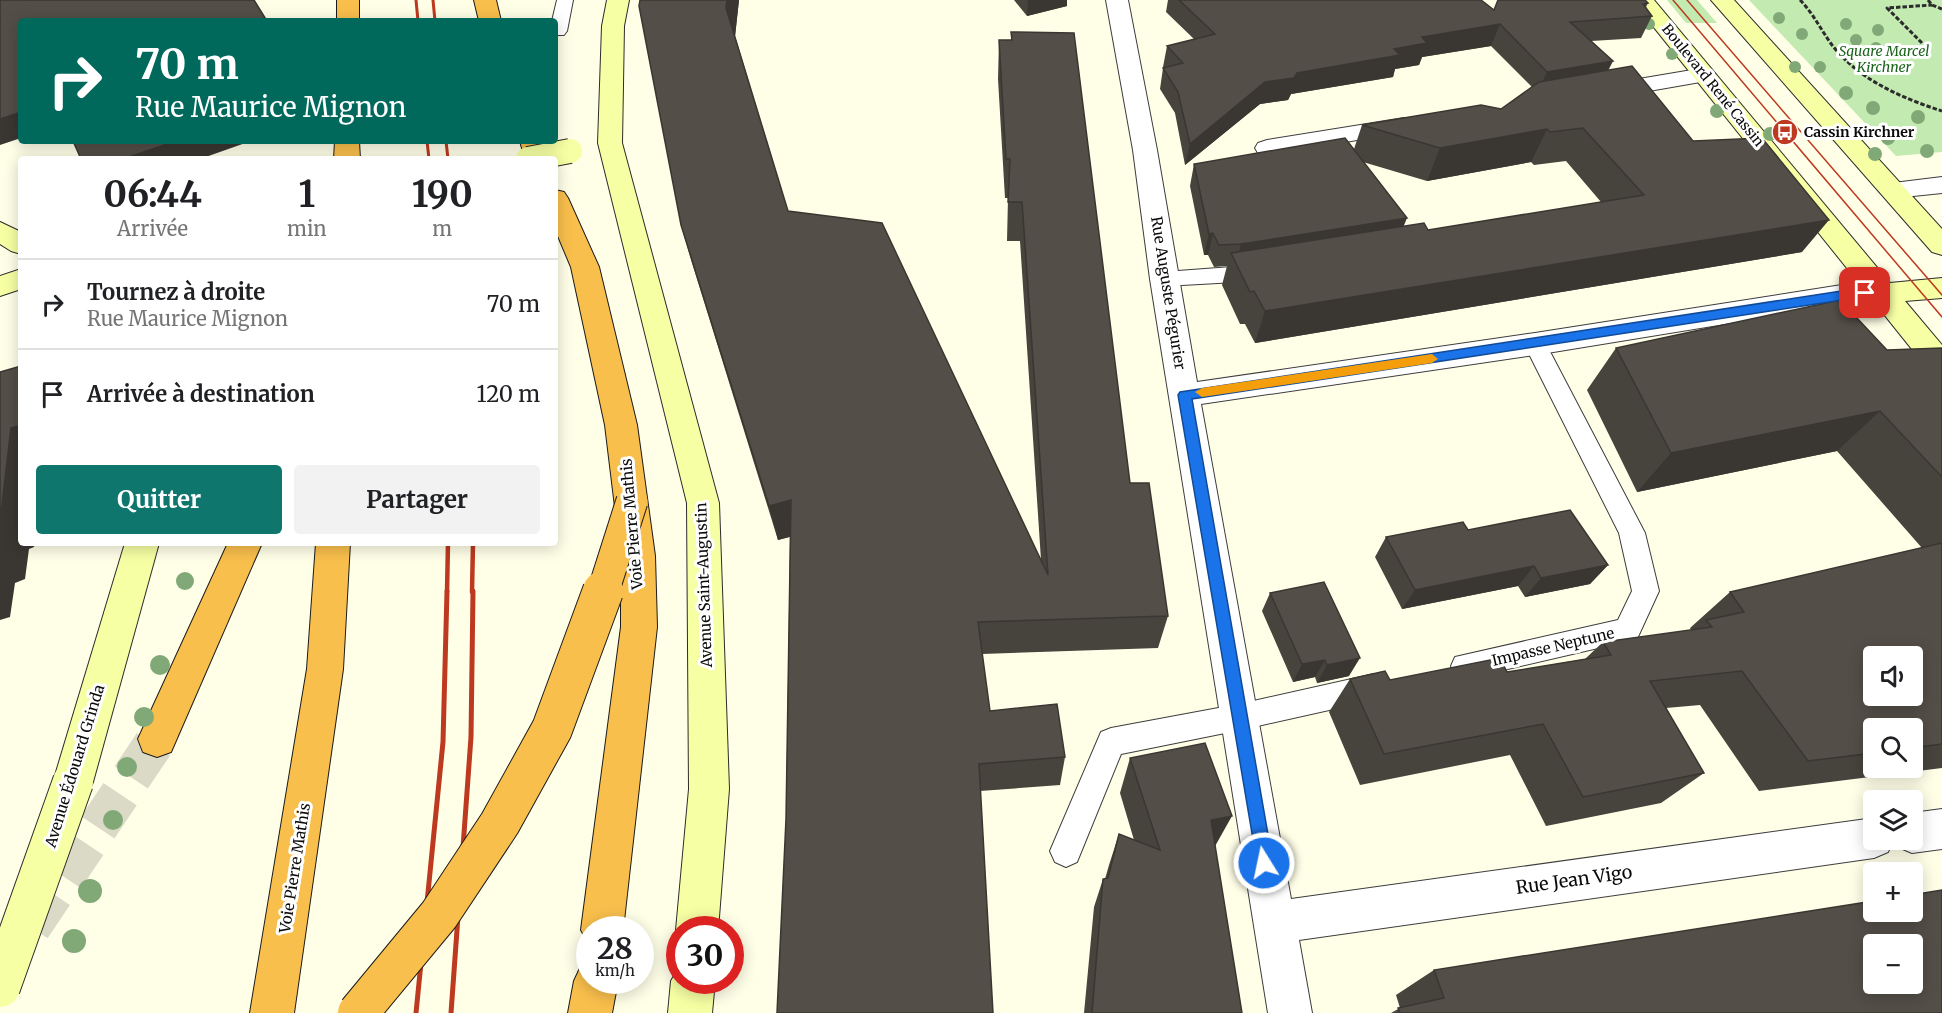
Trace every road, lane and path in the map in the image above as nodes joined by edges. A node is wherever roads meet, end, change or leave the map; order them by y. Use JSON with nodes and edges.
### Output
{"nodes":[{"id":1,"x":348,"y":0,"type":"edge"},
{"id":2,"x":485,"y":0,"type":"edge"},
{"id":3,"x":565,"y":0,"type":"edge"},
{"id":4,"x":618,"y":0,"type":"edge"},
{"id":5,"x":1117,"y":0,"type":"edge"},
{"id":6,"x":1644,"y":0,"type":"edge"},
{"id":7,"x":1722,"y":0,"type":"edge"},
{"id":8,"x":1800,"y":0,"type":"edge"},
{"id":9,"x":1928,"y":0,"type":"edge"},
{"id":10,"x":1932,"y":5,"type":"junction"},
{"id":11,"x":1942,"y":9,"type":"edge"},
{"id":12,"x":348,"y":18,"type":"edge"},
{"id":13,"x":489,"y":18,"type":"edge"},
{"id":14,"x":558,"y":31,"type":"dead end"},
{"id":15,"x":1922,"y":43,"type":"dead end"},
{"id":16,"x":1704,"y":75,"type":"junction"},
{"id":17,"x":1581,"y":95,"type":"edge"},
{"id":18,"x":1942,"y":111,"type":"edge"},
{"id":19,"x":1430,"y":121,"type":"edge"},
{"id":20,"x":610,"y":143,"type":"junction"},
{"id":21,"x":1267,"y":148,"type":"dead end"},
{"id":22,"x":544,"y":156,"type":"edge"},
{"id":23,"x":1942,"y":185,"type":"edge"},
{"id":24,"x":1894,"y":190,"type":"junction"},
{"id":25,"x":558,"y":205,"type":"edge"},
{"id":26,"x":0,"y":231,"type":"edge"},
{"id":27,"x":18,"y":243,"type":"edge"},
{"id":28,"x":1942,"y":246,"type":"edge"},
{"id":29,"x":1283,"y":268,"type":"edge"},
{"id":30,"x":1164,"y":279,"type":"junction"},
{"id":31,"x":18,"y":280,"type":"edge"},
{"id":32,"x":0,"y":286,"type":"edge"},
{"id":33,"x":1942,"y":288,"type":"edge"},
{"id":34,"x":1883,"y":292,"type":"junction"},
{"id":35,"x":1535,"y":344,"type":"junction"},
{"id":36,"x":1942,"y":365,"type":"edge"},
{"id":37,"x":1185,"y":395,"type":"junction"},
{"id":38,"x":632,"y":501,"type":"junction"},
{"id":39,"x":141,"y":546,"type":"edge"},
{"id":40,"x":244,"y":546,"type":"edge"},
{"id":41,"x":333,"y":546,"type":"edge"},
{"id":42,"x":1440,"y":672,"type":"edge"},
{"id":43,"x":1394,"y":682,"type":"edge"},
{"id":44,"x":1240,"y":717,"type":"junction"},
{"id":45,"x":157,"y":739,"type":"tunnel mouth"},
{"id":46,"x":1942,"y":829,"type":"edge"},
{"id":47,"x":1923,"y":832,"type":"edge"},
{"id":48,"x":1863,"y":840,"type":"edge"},
{"id":49,"x":1066,"y":851,"type":"dead end"},
{"id":50,"x":604,"y":916,"type":"edge"},
{"id":51,"x":698,"y":916,"type":"edge"},
{"id":52,"x":1275,"y":922,"type":"junction"},
{"id":53,"x":0,"y":987,"type":"edge"},
{"id":54,"x":594,"y":994,"type":"edge"},
{"id":55,"x":692,"y":994,"type":"edge"},
{"id":56,"x":272,"y":1013,"type":"edge"},
{"id":57,"x":358,"y":1013,"type":"edge"},
{"id":58,"x":591,"y":1013,"type":"edge"},
{"id":59,"x":690,"y":1013,"type":"edge"},
{"id":60,"x":1290,"y":1013,"type":"edge"}],
"edges":[{"from":1,"to":12,"type":"highway"},
{"from":2,"to":13,"type":"highway"},
{"from":3,"to":14,"type":"lane"},
{"from":4,"to":20,"type":"main road","name":"Avenue Saint-Augustin"},
{"from":5,"to":30,"type":"street","name":"Rue Auguste Pégurier"},
{"from":6,"to":16,"type":"main road","name":"Boulevard René Cassin"},
{"from":7,"to":24,"type":"main road"},
{"from":8,"to":18,"type":"path"},
{"from":9,"to":10,"type":"path"},
{"from":10,"to":11,"type":"path"},
{"from":10,"to":15,"type":"path"},
{"from":16,"to":17,"type":"street"},
{"from":16,"to":34,"type":"main road","name":"Boulevard René Cassin"},
{"from":19,"to":21,"type":"street"},
{"from":20,"to":22,"type":"main road","bridge":true},
{"from":20,"to":51,"type":"main road","name":"Avenue Saint-Augustin"},
{"from":23,"to":24,"type":"street"},
{"from":24,"to":28,"type":"main road"},
{"from":25,"to":38,"type":"highway","name":"Voie Pierre Mathis"},
{"from":26,"to":27,"type":"main road"},
{"from":29,"to":30,"type":"lane"},
{"from":30,"to":37,"type":"street","name":"Rue Auguste Pégurier"},
{"from":31,"to":32,"type":"main road"},
{"from":33,"to":34,"type":"main road"},
{"from":34,"to":35,"type":"street"},
{"from":34,"to":36,"type":"main road","name":"Boulevard René Cassin"},
{"from":35,"to":37,"type":"street"},
{"from":35,"to":42,"type":"lane","name":"Impasse Neptune"},
{"from":37,"to":44,"type":"street","name":"Rue Auguste Pégurier"},
{"from":38,"to":50,"type":"highway","name":"Voie Pierre Mathis"},
{"from":38,"to":57,"type":"highway","bridge":true},
{"from":39,"to":53,"type":"main road","name":"Avenue Édouard Grinda","bridge":true},
{"from":40,"to":45,"type":"highway"},
{"from":41,"to":56,"type":"highway","name":"Voie Pierre Mathis"},
{"from":43,"to":44,"type":"lane"},
{"from":44,"to":49,"type":"lane"},
{"from":44,"to":52,"type":"street","name":"Rue Auguste Pégurier"},
{"from":46,"to":47,"type":"street"},
{"from":48,"to":52,"type":"street","name":"Rue Jean Vigo"},
{"from":52,"to":60,"type":"street","name":"Rue Auguste Pégurier"},
{"from":54,"to":58,"type":"highway"},
{"from":55,"to":59,"type":"main road"}]}
